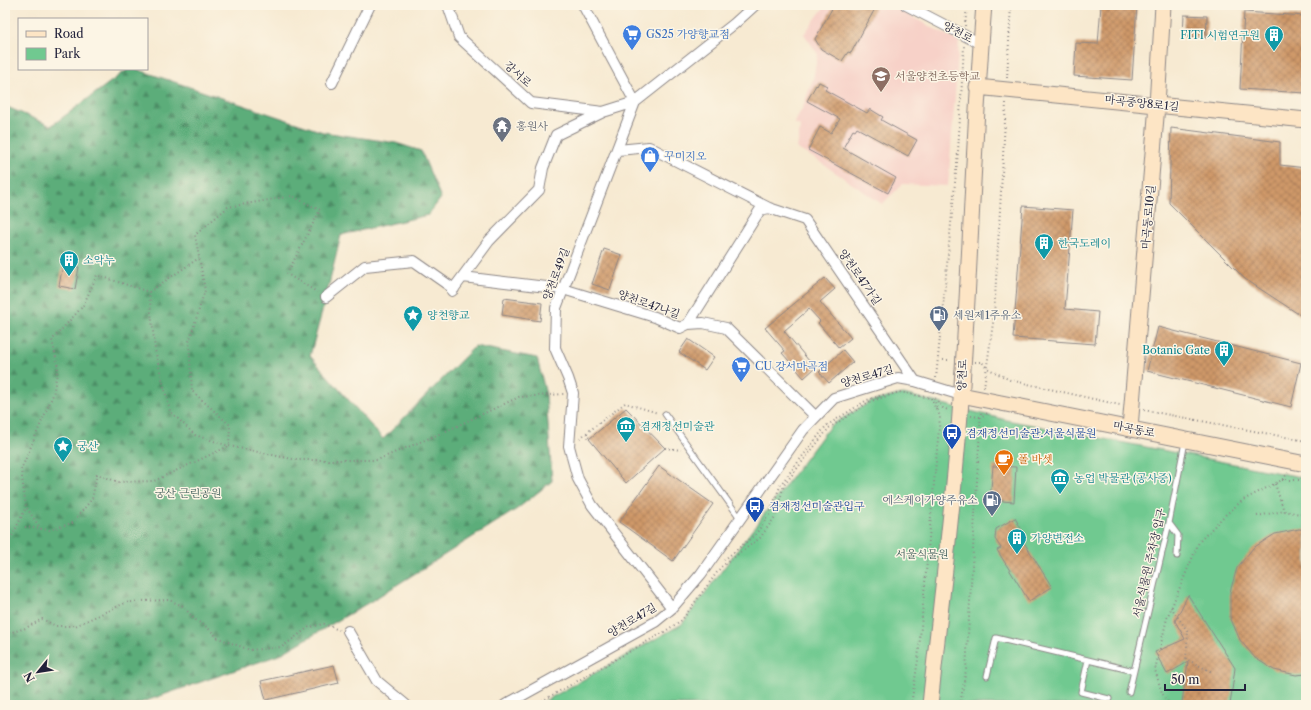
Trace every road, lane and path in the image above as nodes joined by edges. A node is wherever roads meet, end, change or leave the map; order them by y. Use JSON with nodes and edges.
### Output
{"nodes":[{"id":1,"x":370,"y":5,"type":"edge"},
{"id":2,"x":448,"y":5,"type":"edge"},
{"id":3,"x":583,"y":5,"type":"edge"},
{"id":4,"x":966,"y":5,"type":"edge"},
{"id":5,"x":984,"y":5,"type":"edge"},
{"id":6,"x":1011,"y":5,"type":"edge"},
{"id":7,"x":1163,"y":5,"type":"edge"},
{"id":8,"x":913,"y":6,"type":"edge"},
{"id":9,"x":749,"y":7,"type":"edge"},
{"id":10,"x":965,"y":36,"type":"junction"},
{"id":11,"x":981,"y":44,"type":"junction"},
{"id":12,"x":332,"y":84,"type":"dead end"},
{"id":13,"x":977,"y":87,"type":"junction"},
{"id":14,"x":1006,"y":90,"type":"junction"},
{"id":15,"x":635,"y":102,"type":"junction"},
{"id":16,"x":1157,"y":105,"type":"junction"},
{"id":17,"x":603,"y":112,"type":"junction"},
{"id":18,"x":1306,"y":120,"type":"edge"},
{"id":19,"x":618,"y":150,"type":"junction"},
{"id":20,"x":769,"y":208,"type":"junction"},
{"id":21,"x":199,"y":258,"type":"junction"},
{"id":22,"x":463,"y":277,"type":"junction"},
{"id":23,"x":563,"y":289,"type":"junction"},
{"id":24,"x":149,"y":292,"type":"junction"},
{"id":25,"x":326,"y":297,"type":"joint"},
{"id":26,"x":688,"y":324,"type":"junction"},
{"id":27,"x":915,"y":381,"type":"junction"},
{"id":28,"x":934,"y":392,"type":"junction"},
{"id":29,"x":573,"y":393,"type":"junction"},
{"id":30,"x":961,"y":395,"type":"junction"},
{"id":31,"x":982,"y":399,"type":"junction"},
{"id":32,"x":943,"y":408,"type":"dead end"},
{"id":33,"x":665,"y":414,"type":"joint"},
{"id":34,"x":815,"y":416,"type":"junction"},
{"id":35,"x":940,"y":417,"type":"junction"},
{"id":36,"x":1130,"y":428,"type":"junction"},
{"id":37,"x":587,"y":433,"type":"junction"},
{"id":38,"x":588,"y":439,"type":"dead end"},
{"id":39,"x":1186,"y":439,"type":"junction"},
{"id":40,"x":229,"y":446,"type":"junction"},
{"id":41,"x":569,"y":446,"type":"junction"},
{"id":42,"x":665,"y":448,"type":"dead end"},
{"id":43,"x":692,"y":451,"type":"junction"},
{"id":44,"x":1302,"y":463,"type":"edge"},
{"id":45,"x":1282,"y":480,"type":"junction"},
{"id":46,"x":1275,"y":484,"type":"junction"},
{"id":47,"x":1306,"y":485,"type":"edge"},
{"id":48,"x":26,"y":507,"type":"junction"},
{"id":49,"x":1284,"y":511,"type":"junction"},
{"id":50,"x":1306,"y":515,"type":"edge"},
{"id":51,"x":1257,"y":516,"type":"dead end"},
{"id":52,"x":740,"y":518,"type":"junction"},
{"id":53,"x":1169,"y":523,"type":"junction"},
{"id":54,"x":25,"y":527,"type":"dead end"},
{"id":55,"x":41,"y":529,"type":"junction"},
{"id":56,"x":5,"y":545,"type":"edge"},
{"id":57,"x":1177,"y":556,"type":"dead end"},
{"id":58,"x":1171,"y":607,"type":"junction"},
{"id":59,"x":672,"y":608,"type":"junction"},
{"id":60,"x":348,"y":631,"type":"joint"},
{"id":61,"x":5,"y":634,"type":"edge"},
{"id":62,"x":1088,"y":660,"type":"junction"},
{"id":63,"x":1134,"y":671,"type":"junction"},
{"id":64,"x":1212,"y":672,"type":"dead end"},
{"id":65,"x":987,"y":676,"type":"dead end"},
{"id":66,"x":1129,"y":692,"type":"dead end"},
{"id":67,"x":1109,"y":699,"type":"dead end"},
{"id":68,"x":406,"y":705,"type":"edge"},
{"id":69,"x":505,"y":705,"type":"edge"},
{"id":70,"x":535,"y":705,"type":"edge"},
{"id":71,"x":911,"y":705,"type":"edge"},
{"id":72,"x":930,"y":705,"type":"edge"},
{"id":73,"x":960,"y":705,"type":"edge"},
{"id":74,"x":1170,"y":705,"type":"edge"}],
"edges":[{"from":1,"to":12,"type":"street"},
{"from":2,"to":17,"type":"street","name":"강서로"},
{"from":3,"to":15,"type":"street"},
{"from":4,"to":10,"type":"path"},
{"from":5,"to":11,"type":"main road","name":"양천로"},
{"from":6,"to":14,"type":"path"},
{"from":7,"to":16,"type":"main road","name":"마곡동로10길"},
{"from":8,"to":10,"type":"street","name":"양천로"},
{"from":9,"to":15,"type":"street"},
{"from":10,"to":11,"type":"street","name":"양천로"},
{"from":10,"to":28,"type":"path"},
{"from":11,"to":13,"type":"main road","name":"양천로"},
{"from":13,"to":14,"type":"main road","name":"마곡중앙8로1길"},
{"from":13,"to":30,"type":"main road","name":"양천로"},
{"from":14,"to":16,"type":"main road","name":"마곡중앙8로1길"},
{"from":14,"to":31,"type":"path"},
{"from":15,"to":17,"type":"street"},
{"from":15,"to":19,"type":"street","name":"양천로49길"},
{"from":16,"to":18,"type":"main road","name":"마곡중앙8로1길"},
{"from":16,"to":36,"type":"main road","name":"마곡동로10길"},
{"from":17,"to":22,"type":"street"},
{"from":19,"to":20,"type":"street","name":"양천로47가길"},
{"from":19,"to":23,"type":"street","name":"양천로49길"},
{"from":20,"to":26,"type":"street"},
{"from":20,"to":27,"type":"street","name":"양천로47가길"},
{"from":21,"to":24,"type":"path"},
{"from":21,"to":25,"type":"path"},
{"from":21,"to":40,"type":"path"},
{"from":22,"to":23,"type":"street","name":"양천로47나길"},
{"from":22,"to":25,"type":"street"},
{"from":23,"to":26,"type":"street","name":"양천로47나길"},
{"from":23,"to":29,"type":"street","name":"양천로49길"},
{"from":24,"to":40,"type":"path"},
{"from":24,"to":48,"type":"path"},
{"from":26,"to":34,"type":"street","name":"양천로47나길"},
{"from":27,"to":28,"type":"street","name":"양천로47길"},
{"from":27,"to":34,"type":"street","name":"양천로47길"},
{"from":28,"to":30,"type":"street","name":"양천로47길"},
{"from":28,"to":32,"type":"path"},
{"from":28,"to":35,"type":"path"},
{"from":29,"to":40,"type":"path"},
{"from":29,"to":41,"type":"street","name":"양천로49길"},
{"from":30,"to":31,"type":"main road","name":"마곡동로"},
{"from":30,"to":72,"type":"main road","name":"양천로"},
{"from":31,"to":36,"type":"main road","name":"마곡동로"},
{"from":31,"to":73,"type":"path"},
{"from":33,"to":37,"type":"path"},
{"from":33,"to":43,"type":"lane"},
{"from":34,"to":52,"type":"street","name":"양천로47길"},
{"from":35,"to":70,"type":"path"},
{"from":35,"to":71,"type":"path"},
{"from":36,"to":39,"type":"main road","name":"마곡동로"},
{"from":37,"to":38,"type":"path"},
{"from":37,"to":41,"type":"path"},
{"from":39,"to":44,"type":"main road","name":"마곡동로"},
{"from":39,"to":53,"type":"lane","name":"서울식물원 주차장 입구"},
{"from":40,"to":55,"type":"path"},
{"from":41,"to":59,"type":"street","name":"양천로49길"},
{"from":42,"to":43,"type":"path"},
{"from":43,"to":52,"type":"lane"},
{"from":44,"to":45,"type":"path"},
{"from":45,"to":46,"type":"path"},
{"from":45,"to":47,"type":"path"},
{"from":46,"to":49,"type":"path"},
{"from":46,"to":58,"type":"path"},
{"from":48,"to":55,"type":"path"},
{"from":48,"to":56,"type":"path"},
{"from":49,"to":50,"type":"path"},
{"from":49,"to":51,"type":"path"},
{"from":52,"to":59,"type":"street","name":"양천로47길"},
{"from":53,"to":57,"type":"lane"},
{"from":53,"to":63,"type":"lane","name":"서울식물원 주차장 입구"},
{"from":54,"to":55,"type":"path"},
{"from":58,"to":64,"type":"path"},
{"from":58,"to":74,"type":"path"},
{"from":59,"to":69,"type":"street","name":"양천로47길"},
{"from":60,"to":61,"type":"path"},
{"from":60,"to":68,"type":"street"},
{"from":62,"to":63,"type":"lane"},
{"from":62,"to":65,"type":"lane"},
{"from":62,"to":67,"type":"lane"},
{"from":63,"to":66,"type":"lane","name":"서울식물원 주차장 입구"}]}
